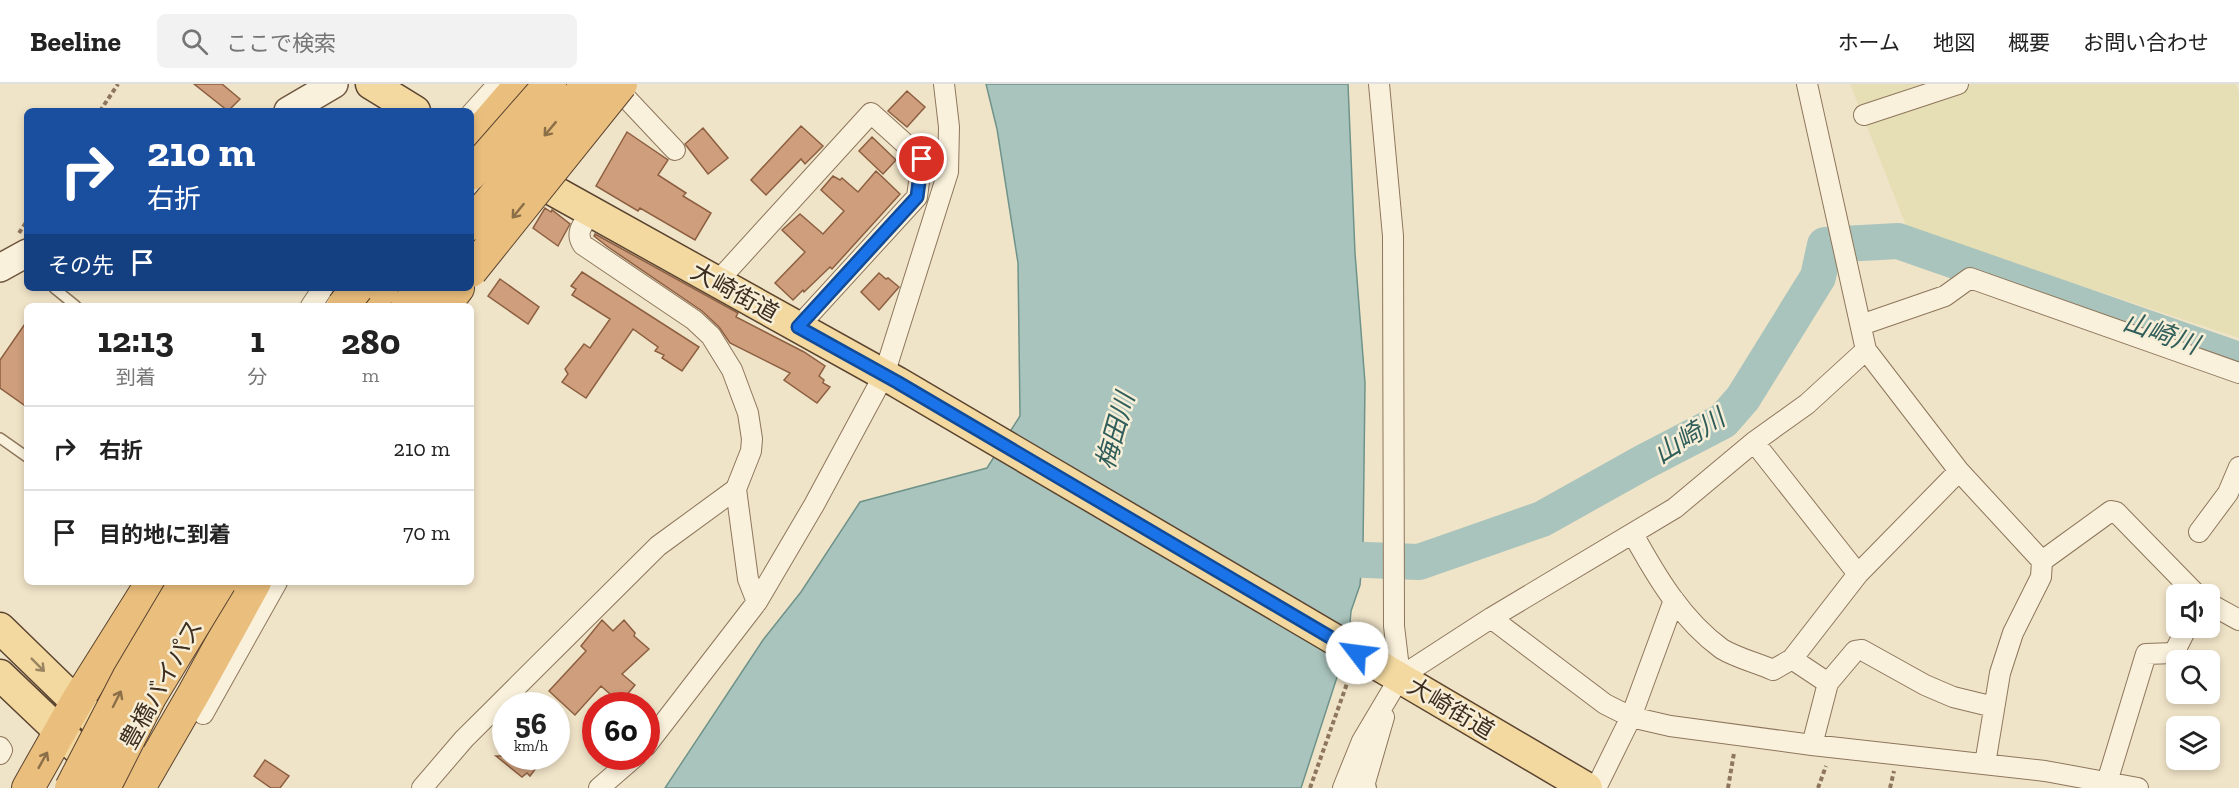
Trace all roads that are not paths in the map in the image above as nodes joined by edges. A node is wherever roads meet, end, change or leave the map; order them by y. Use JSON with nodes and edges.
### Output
{"nodes":[{"id":1,"x":334,"y":84,"type":"edge"},
{"id":2,"x":372,"y":84,"type":"edge"},
{"id":3,"x":498,"y":84,"type":"edge"},
{"id":4,"x":521,"y":84,"type":"edge"},
{"id":5,"x":550,"y":84,"type":"edge"},
{"id":6,"x":588,"y":84,"type":"edge"},
{"id":7,"x":944,"y":84,"type":"edge"},
{"id":8,"x":1379,"y":84,"type":"edge"},
{"id":9,"x":1807,"y":84,"type":"edge"},
{"id":10,"x":1958,"y":84,"type":"edge"},
{"id":11,"x":629,"y":89,"type":"edge"},
{"id":12,"x":293,"y":108,"type":"edge"},
{"id":13,"x":410,"y":108,"type":"edge"},
{"id":14,"x":474,"y":111,"type":"edge"},
{"id":15,"x":1864,"y":115,"type":"dead end"},
{"id":16,"x":474,"y":140,"type":"edge"},
{"id":17,"x":474,"y":146,"type":"edge"},
{"id":18,"x":675,"y":150,"type":"dead end"},
{"id":19,"x":474,"y":171,"type":"edge"},
{"id":20,"x":551,"y":189,"type":"junction"},
{"id":21,"x":592,"y":212,"type":"junction"},
{"id":22,"x":474,"y":220,"type":"edge"},
{"id":23,"x":24,"y":255,"type":"edge"},
{"id":24,"x":0,"y":268,"type":"edge"},
{"id":25,"x":474,"y":268,"type":"edge"},
{"id":26,"x":717,"y":282,"type":"junction"},
{"id":27,"x":58,"y":291,"type":"edge"},
{"id":28,"x":341,"y":291,"type":"edge"},
{"id":29,"x":355,"y":291,"type":"edge"},
{"id":30,"x":379,"y":291,"type":"edge"},
{"id":31,"x":419,"y":291,"type":"edge"},
{"id":32,"x":456,"y":291,"type":"edge"},
{"id":33,"x":72,"y":303,"type":"edge"},
{"id":34,"x":345,"y":303,"type":"edge"},
{"id":35,"x":361,"y":303,"type":"edge"},
{"id":36,"x":369,"y":303,"type":"edge"},
{"id":37,"x":409,"y":303,"type":"edge"},
{"id":38,"x":446,"y":303,"type":"edge"},
{"id":39,"x":1861,"y":325,"type":"junction"},
{"id":40,"x":798,"y":327,"type":"junction"},
{"id":41,"x":1866,"y":350,"type":"junction"},
{"id":42,"x":2239,"y":373,"type":"edge"},
{"id":43,"x":891,"y":379,"type":"junction"},
{"id":44,"x":0,"y":438,"type":"edge"},
{"id":45,"x":1754,"y":442,"type":"junction"},
{"id":46,"x":24,"y":455,"type":"edge"},
{"id":47,"x":2239,"y":466,"type":"edge"},
{"id":48,"x":1959,"y":471,"type":"junction"},
{"id":49,"x":736,"y":489,"type":"junction"},
{"id":50,"x":2199,"y":532,"type":"dead end"},
{"id":51,"x":1633,"y":534,"type":"junction"},
{"id":52,"x":2042,"y":561,"type":"junction"},
{"id":53,"x":1858,"y":574,"type":"junction"},
{"id":54,"x":2186,"y":584,"type":"edge"},
{"id":55,"x":150,"y":585,"type":"edge"},
{"id":56,"x":183,"y":585,"type":"edge"},
{"id":57,"x":218,"y":585,"type":"edge"},
{"id":58,"x":253,"y":585,"type":"edge"},
{"id":59,"x":275,"y":585,"type":"edge"},
{"id":60,"x":1674,"y":600,"type":"junction"},
{"id":61,"x":757,"y":602,"type":"junction"},
{"id":62,"x":2220,"y":610,"type":"edge"},
{"id":63,"x":1491,"y":618,"type":"junction"},
{"id":64,"x":2239,"y":620,"type":"edge"},
{"id":65,"x":0,"y":628,"type":"edge"},
{"id":66,"x":2182,"y":638,"type":"edge"},
{"id":67,"x":1792,"y":659,"type":"junction"},
{"id":68,"x":0,"y":675,"type":"edge"},
{"id":69,"x":1396,"y":683,"type":"junction"},
{"id":70,"x":1828,"y":683,"type":"junction"},
{"id":71,"x":76,"y":703,"type":"junction"},
{"id":72,"x":1994,"y":707,"type":"junction"},
{"id":73,"x":203,"y":714,"type":"dead end"},
{"id":74,"x":1631,"y":717,"type":"junction"},
{"id":75,"x":660,"y":728,"type":"edge"},
{"id":76,"x":58,"y":732,"type":"junction"},
{"id":77,"x":1812,"y":745,"type":"junction"},
{"id":78,"x":0,"y":747,"type":"edge"},
{"id":79,"x":0,"y":753,"type":"edge"},
{"id":80,"x":1985,"y":764,"type":"junction"},
{"id":81,"x":620,"y":770,"type":"edge"},
{"id":82,"x":143,"y":779,"type":"edge"},
{"id":83,"x":2107,"y":782,"type":"junction"},
{"id":84,"x":28,"y":788,"type":"edge"},
{"id":85,"x":71,"y":788,"type":"edge"},
{"id":86,"x":104,"y":788,"type":"edge"},
{"id":87,"x":119,"y":788,"type":"edge"},
{"id":88,"x":422,"y":788,"type":"edge"},
{"id":89,"x":599,"y":788,"type":"edge"},
{"id":90,"x":1343,"y":788,"type":"edge"},
{"id":91,"x":1366,"y":788,"type":"edge"},
{"id":92,"x":1587,"y":788,"type":"edge"},
{"id":93,"x":1596,"y":788,"type":"edge"},
{"id":94,"x":2138,"y":788,"type":"edge"}],
"edges":[{"from":1,"to":12,"type":"main road"},
{"from":2,"to":13,"type":"main road"},
{"from":3,"to":14,"type":"street"},
{"from":4,"to":16,"type":"highway"},
{"from":5,"to":19,"type":"highway","bridge":true},
{"from":6,"to":22,"type":"highway","one_way":true,"bridge":true},
{"from":7,"to":43,"type":"street"},
{"from":8,"to":69,"type":"street"},
{"from":9,"to":39,"type":"street"},
{"from":10,"to":15,"type":"street"},
{"from":11,"to":18,"type":"street"},
{"from":11,"to":20,"type":"street"},
{"from":11,"to":25,"type":"highway","one_way":true,"bridge":true},
{"from":17,"to":20,"type":"main road","name":"大崎街道"},
{"from":20,"to":21,"type":"main road","name":"大崎街道"},
{"from":21,"to":26,"type":"main road","name":"大崎街道"},
{"from":21,"to":49,"type":"street"},
{"from":23,"to":24,"type":"main road"},
{"from":26,"to":40,"type":"main road","name":"大崎街道"},
{"from":26,"to":40,"type":"street"},
{"from":27,"to":33,"type":"lane"},
{"from":28,"to":35,"type":"street"},
{"from":29,"to":34,"type":"highway","bridge":true},
{"from":30,"to":36,"type":"highway"},
{"from":31,"to":37,"type":"highway"},
{"from":32,"to":38,"type":"highway"},
{"from":39,"to":41,"type":"street"},
{"from":39,"to":42,"type":"street"},
{"from":40,"to":43,"type":"main road","name":"大崎街道"},
{"from":41,"to":45,"type":"street"},
{"from":41,"to":48,"type":"street"},
{"from":43,"to":61,"type":"street"},
{"from":43,"to":69,"type":"main road","name":"大崎街道"},
{"from":44,"to":46,"type":"lane"},
{"from":45,"to":51,"type":"street"},
{"from":45,"to":53,"type":"street"},
{"from":47,"to":50,"type":"street"},
{"from":48,"to":52,"type":"street"},
{"from":48,"to":53,"type":"street"},
{"from":49,"to":61,"type":"street"},
{"from":49,"to":88,"type":"street"},
{"from":51,"to":60,"type":"street"},
{"from":51,"to":63,"type":"street"},
{"from":52,"to":54,"type":"street"},
{"from":52,"to":72,"type":"street"},
{"from":53,"to":67,"type":"street"},
{"from":55,"to":71,"type":"highway"},
{"from":85,"to":56,"type":"highway","name":"豊橋バイパス","one_way":true,"bridge":true},
{"from":57,"to":86,"type":"highway","name":"豊橋バイパス","bridge":true},
{"from":58,"to":82,"type":"highway"},
{"from":59,"to":73,"type":"street"},
{"from":60,"to":67,"type":"street"},
{"from":60,"to":74,"type":"street"},
{"from":61,"to":75,"type":"street"},
{"from":62,"to":64,"type":"street"},
{"from":63,"to":69,"type":"street"},
{"from":63,"to":74,"type":"street"},
{"from":65,"to":71,"type":"main road","one_way":true},
{"from":66,"to":83,"type":"street"},
{"from":67,"to":70,"type":"street"},
{"from":68,"to":76,"type":"main road"},
{"from":69,"to":90,"type":"street"},
{"from":69,"to":91,"type":"street"},
{"from":69,"to":92,"type":"main road","name":"大崎街道"},
{"from":70,"to":72,"type":"street"},
{"from":70,"to":77,"type":"street"},
{"from":71,"to":76,"type":"highway"},
{"from":71,"to":82,"type":"main road"},
{"from":72,"to":80,"type":"street"},
{"from":74,"to":77,"type":"street"},
{"from":74,"to":93,"type":"street"},
{"from":84,"to":76,"type":"highway","one_way":true},
{"from":76,"to":87,"type":"main road"},
{"from":77,"to":80,"type":"street"},
{"from":78,"to":79,"type":"street"},
{"from":80,"to":83,"type":"street"},
{"from":81,"to":89,"type":"street"},
{"from":83,"to":94,"type":"street"}]}
